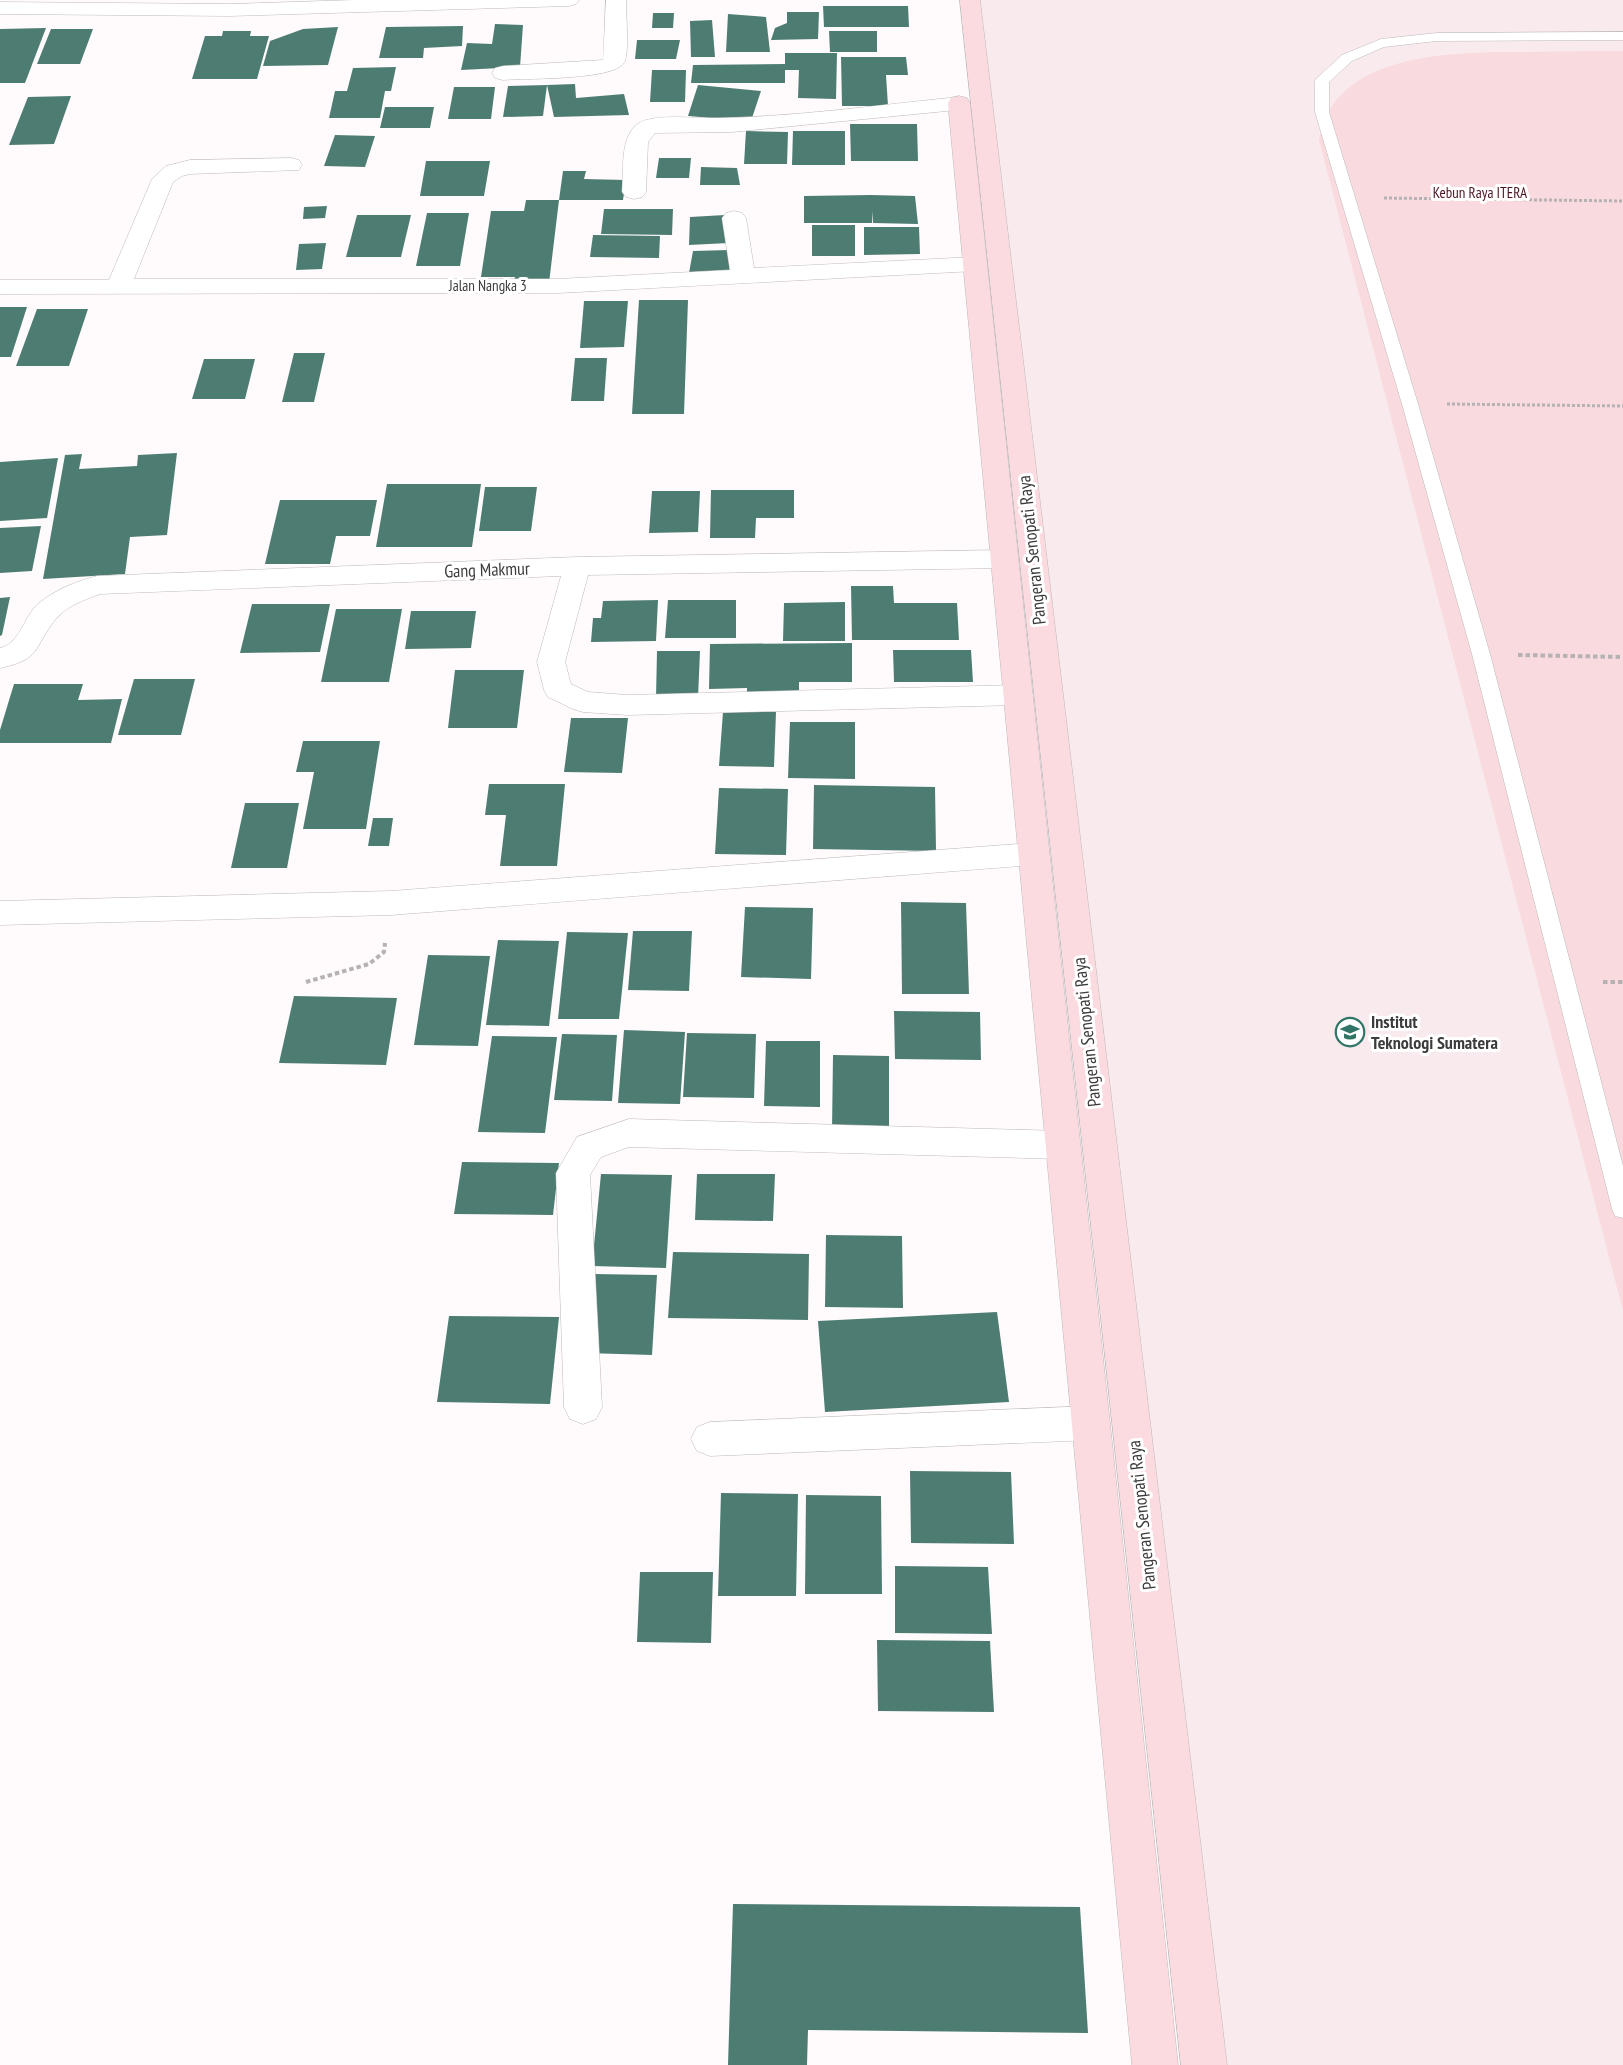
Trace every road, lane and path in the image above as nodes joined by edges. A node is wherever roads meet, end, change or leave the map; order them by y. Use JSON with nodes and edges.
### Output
{"nodes":[{"id":1,"x":569,"y":0,"type":"edge"},
{"id":2,"x":616,"y":0,"type":"edge"},
{"id":3,"x":949,"y":0,"type":"edge"},
{"id":4,"x":970,"y":0,"type":"edge"},
{"id":5,"x":0,"y":8,"type":"edge"},
{"id":6,"x":1623,"y":36,"type":"edge"},
{"id":7,"x":965,"y":42,"type":"junction"},
{"id":8,"x":503,"y":73,"type":"dead end"},
{"id":9,"x":959,"y":104,"type":"junction"},
{"id":10,"x":291,"y":165,"type":"dead end"},
{"id":11,"x":634,"y":192,"type":"dead end"},
{"id":12,"x":1346,"y":197,"type":"junction"},
{"id":13,"x":1623,"y":201,"type":"edge"},
{"id":14,"x":734,"y":218,"type":"dead end"},
{"id":15,"x":975,"y":264,"type":"junction"},
{"id":16,"x":743,"y":277,"type":"junction"},
{"id":17,"x":0,"y":287,"type":"edge"},
{"id":18,"x":118,"y":288,"type":"junction"},
{"id":19,"x":1410,"y":404,"type":"junction"},
{"id":20,"x":1623,"y":406,"type":"edge"},
{"id":21,"x":1004,"y":559,"type":"junction"},
{"id":22,"x":577,"y":566,"type":"junction"},
{"id":23,"x":1481,"y":654,"type":"junction"},
{"id":24,"x":1623,"y":657,"type":"edge"},
{"id":25,"x":0,"y":658,"type":"edge"},
{"id":26,"x":1018,"y":695,"type":"junction"},
{"id":27,"x":1033,"y":854,"type":"junction"},
{"id":28,"x":391,"y":903,"type":"junction"},
{"id":29,"x":0,"y":914,"type":"edge"},
{"id":30,"x":306,"y":982,"type":"dead end"},
{"id":31,"x":1063,"y":1144,"type":"junction"},
{"id":32,"x":1623,"y":1209,"type":"edge"},
{"id":33,"x":583,"y":1407,"type":"dead end"},
{"id":34,"x":1091,"y":1423,"type":"junction"},
{"id":35,"x":710,"y":1439,"type":"dead end"},
{"id":36,"x":1155,"y":2065,"type":"edge"},
{"id":37,"x":1204,"y":2065,"type":"edge"}],
"edges":[{"from":1,"to":5,"type":"street"},
{"from":2,"to":8,"type":"street"},
{"from":3,"to":7,"type":"street","name":"Pangeran Senopati Raya"},
{"from":4,"to":7,"type":"street","name":"Pangeran Senopati Raya"},
{"from":6,"to":12,"type":"lane"},
{"from":7,"to":9,"type":"street","name":"Pangeran Senopati Raya"},
{"from":7,"to":37,"type":"street","name":"Pangeran Senopati Raya"},
{"from":9,"to":11,"type":"street"},
{"from":9,"to":15,"type":"street","name":"Pangeran Senopati Raya"},
{"from":10,"to":18,"type":"street"},
{"from":12,"to":13,"type":"path"},
{"from":12,"to":19,"type":"lane"},
{"from":14,"to":16,"type":"street"},
{"from":15,"to":16,"type":"street","name":"Jalan Nangka 3"},
{"from":15,"to":21,"type":"street","name":"Pangeran Senopati Raya"},
{"from":16,"to":18,"type":"street","name":"Jalan Nangka 3"},
{"from":17,"to":18,"type":"street","name":"Jalan Nangka 3"},
{"from":19,"to":20,"type":"path"},
{"from":19,"to":23,"type":"lane"},
{"from":21,"to":22,"type":"street","name":"Gang Makmur"},
{"from":21,"to":26,"type":"street","name":"Pangeran Senopati Raya"},
{"from":22,"to":25,"type":"street","name":"Gang Makmur"},
{"from":22,"to":26,"type":"street"},
{"from":23,"to":24,"type":"path"},
{"from":23,"to":32,"type":"lane"},
{"from":26,"to":27,"type":"street","name":"Pangeran Senopati Raya"},
{"from":27,"to":28,"type":"street"},
{"from":27,"to":31,"type":"street","name":"Pangeran Senopati Raya"},
{"from":28,"to":29,"type":"street"},
{"from":28,"to":30,"type":"path"},
{"from":31,"to":33,"type":"street"},
{"from":31,"to":34,"type":"street","name":"Pangeran Senopati Raya"},
{"from":34,"to":35,"type":"street"},
{"from":34,"to":36,"type":"street","name":"Pangeran Senopati Raya"}]}
